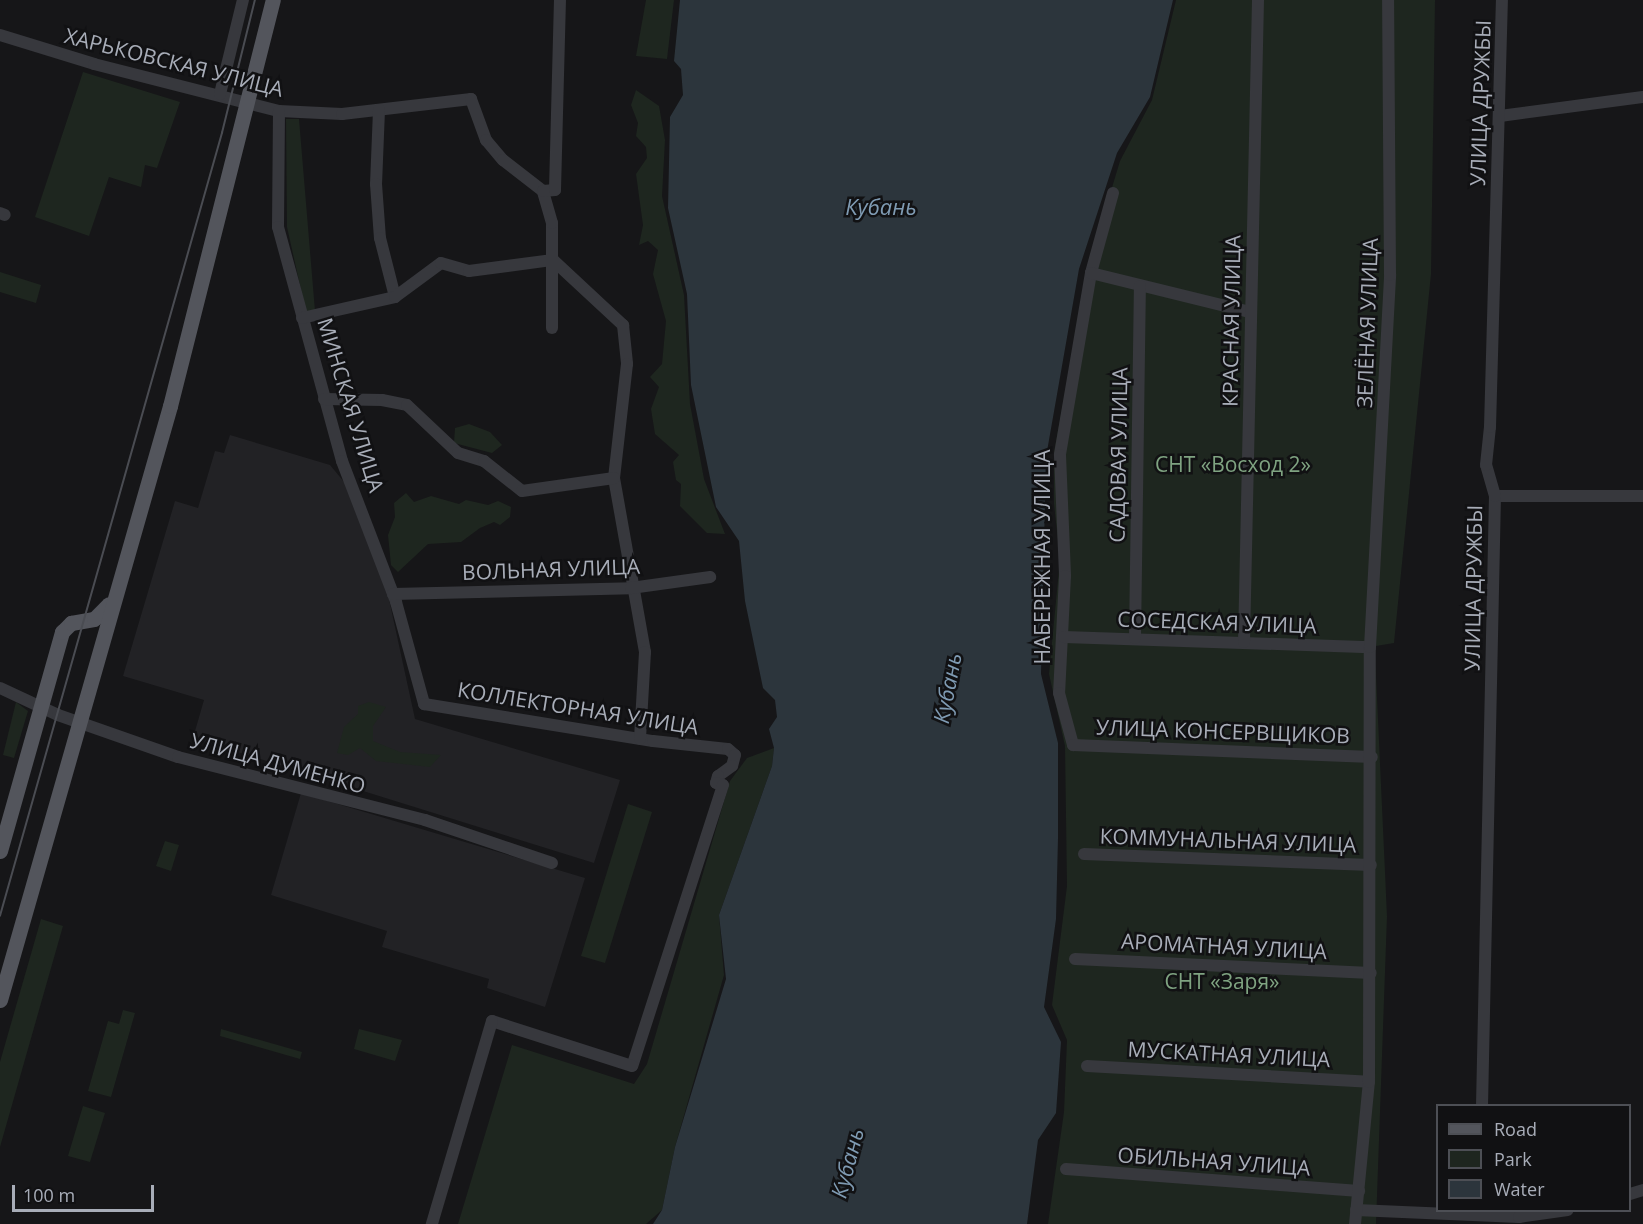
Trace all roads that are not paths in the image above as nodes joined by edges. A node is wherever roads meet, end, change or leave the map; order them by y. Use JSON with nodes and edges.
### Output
{"nodes":[{"id":1,"x":243,"y":0,"type":"edge"},
{"id":2,"x":273,"y":0,"type":"edge"},
{"id":3,"x":560,"y":0,"type":"edge"},
{"id":4,"x":1258,"y":0,"type":"edge"},
{"id":5,"x":1388,"y":0,"type":"edge"},
{"id":6,"x":1502,"y":0,"type":"edge"},
{"id":7,"x":0,"y":34,"type":"edge"},
{"id":8,"x":220,"y":94,"type":"junction"},
{"id":9,"x":1643,"y":97,"type":"edge"},
{"id":10,"x":249,"y":102,"type":"junction"},
{"id":11,"x":279,"y":111,"type":"junction"},
{"id":12,"x":379,"y":111,"type":"junction"},
{"id":13,"x":1500,"y":116,"type":"junction"},
{"id":14,"x":543,"y":191,"type":"junction"},
{"id":15,"x":1113,"y":193,"type":"dead end"},
{"id":16,"x":553,"y":260,"type":"junction"},
{"id":17,"x":1091,"y":273,"type":"junction"},
{"id":18,"x":1140,"y":286,"type":"junction"},
{"id":19,"x":395,"y":297,"type":"junction"},
{"id":20,"x":1250,"y":312,"type":"junction"},
{"id":21,"x":302,"y":318,"type":"junction"},
{"id":22,"x":552,"y":328,"type":"dead end"},
{"id":23,"x":324,"y":399,"type":"junction"},
{"id":24,"x":614,"y":478,"type":"junction"},
{"id":25,"x":1495,"y":496,"type":"junction"},
{"id":26,"x":1643,"y":496,"type":"edge"},
{"id":27,"x":710,"y":577,"type":"dead end"},
{"id":28,"x":117,"y":588,"type":"junction"},
{"id":29,"x":631,"y":588,"type":"junction"},
{"id":30,"x":393,"y":594,"type":"junction"},
{"id":31,"x":86,"y":621,"type":"junction"},
{"id":32,"x":1064,"y":637,"type":"junction"},
{"id":33,"x":1135,"y":638,"type":"junction"},
{"id":34,"x":1244,"y":642,"type":"junction"},
{"id":35,"x":1370,"y":647,"type":"junction"},
{"id":36,"x":94,"y":663,"type":"junction"},
{"id":37,"x":0,"y":688,"type":"edge"},
{"id":38,"x":424,"y":704,"type":"joint"},
{"id":39,"x":42,"y":706,"type":"junction"},
{"id":40,"x":78,"y":722,"type":"junction"},
{"id":41,"x":640,"y":739,"type":"junction"},
{"id":42,"x":1073,"y":745,"type":"joint"},
{"id":43,"x":1372,"y":757,"type":"junction"},
{"id":44,"x":0,"y":851,"type":"edge"},
{"id":45,"x":1084,"y":854,"type":"dead end"},
{"id":46,"x":552,"y":863,"type":"dead end"},
{"id":47,"x":1371,"y":865,"type":"junction"},
{"id":48,"x":1075,"y":959,"type":"dead end"},
{"id":49,"x":1371,"y":973,"type":"junction"},
{"id":50,"x":0,"y":1000,"type":"edge"},
{"id":51,"x":1087,"y":1066,"type":"dead end"},
{"id":52,"x":1369,"y":1082,"type":"junction"},
{"id":53,"x":1482,"y":1104,"type":"edge"},
{"id":54,"x":1066,"y":1169,"type":"dead end"},
{"id":55,"x":1359,"y":1191,"type":"junction"},
{"id":56,"x":1356,"y":1210,"type":"junction"},
{"id":57,"x":1479,"y":1212,"type":"edge"},
{"id":58,"x":1558,"y":1212,"type":"edge"},
{"id":59,"x":1404,"y":1218,"type":"edge"},
{"id":60,"x":1519,"y":1220,"type":"edge"},
{"id":61,"x":432,"y":1224,"type":"edge"},
{"id":62,"x":1355,"y":1224,"type":"edge"}],
"edges":[{"from":1,"to":8,"type":"street"},
{"from":2,"to":10,"type":"main road"},
{"from":3,"to":14,"type":"street"},
{"from":4,"to":20,"type":"street","name":"КРАСНАЯ УЛИЦА"},
{"from":5,"to":35,"type":"street","name":"ЗЕЛЁНАЯ УЛИЦА"},
{"from":6,"to":13,"type":"street","name":"УЛИЦА ДРУЖБЫ"},
{"from":7,"to":8,"type":"street","name":"ХАРЬКОВСКАЯ УЛИЦА"},
{"from":8,"to":10,"type":"street","name":"ХАРЬКОВСКАЯ УЛИЦА"},
{"from":9,"to":13,"type":"street"},
{"from":10,"to":11,"type":"street","name":"ХАРЬКОВСКАЯ УЛИЦА"},
{"from":10,"to":28,"type":"main road"},
{"from":11,"to":12,"type":"street","name":"ХАРЬКОВСКАЯ УЛИЦА"},
{"from":11,"to":21,"type":"street","name":"МИНСКАЯ УЛИЦА"},
{"from":12,"to":14,"type":"street","name":"ХАРЬКОВСКАЯ УЛИЦА"},
{"from":12,"to":19,"type":"street"},
{"from":13,"to":25,"type":"street","name":"УЛИЦА ДРУЖБЫ"},
{"from":14,"to":16,"type":"street"},
{"from":15,"to":17,"type":"street","name":"НАБЕРЕЖНАЯ УЛИЦА"},
{"from":16,"to":19,"type":"street"},
{"from":16,"to":22,"type":"street"},
{"from":16,"to":24,"type":"street"},
{"from":17,"to":18,"type":"street"},
{"from":17,"to":32,"type":"street","name":"НАБЕРЕЖНАЯ УЛИЦА"},
{"from":18,"to":20,"type":"street"},
{"from":18,"to":33,"type":"street","name":"САДОВАЯ УЛИЦА"},
{"from":19,"to":21,"type":"street"},
{"from":20,"to":34,"type":"street","name":"КРАСНАЯ УЛИЦА"},
{"from":21,"to":23,"type":"street","name":"МИНСКАЯ УЛИЦА"},
{"from":23,"to":24,"type":"street"},
{"from":23,"to":30,"type":"street","name":"МИНСКАЯ УЛИЦА"},
{"from":24,"to":29,"type":"street"},
{"from":25,"to":26,"type":"street"},
{"from":25,"to":53,"type":"street","name":"УЛИЦА ДРУЖБЫ"},
{"from":27,"to":29,"type":"street","name":"ВОЛЬНАЯ УЛИЦА"},
{"from":28,"to":31,"type":"main road"},
{"from":28,"to":36,"type":"main road"},
{"from":29,"to":30,"type":"street","name":"ВОЛЬНАЯ УЛИЦА"},
{"from":29,"to":41,"type":"street"},
{"from":30,"to":38,"type":"street","name":"МИНСКАЯ УЛИЦА"},
{"from":31,"to":36,"type":"main road"},
{"from":31,"to":39,"type":"main road"},
{"from":32,"to":33,"type":"street","name":"СОСЕДСКАЯ УЛИЦА"},
{"from":32,"to":42,"type":"street","name":"НАБЕРЕЖНАЯ УЛИЦА"},
{"from":33,"to":34,"type":"street","name":"СОСЕДСКАЯ УЛИЦА"},
{"from":34,"to":35,"type":"street","name":"СОСЕДСКАЯ УЛИЦА"},
{"from":35,"to":43,"type":"street","name":"ЗЕЛЁНАЯ УЛИЦА"},
{"from":36,"to":40,"type":"main road"},
{"from":37,"to":39,"type":"street","name":"УЛИЦА ДУМЕНКО"},
{"from":38,"to":41,"type":"street","name":"КОЛЛЕКТОРНАЯ УЛИЦА"},
{"from":39,"to":40,"type":"street","name":"УЛИЦА ДУМЕНКО"},
{"from":39,"to":44,"type":"main road"},
{"from":40,"to":46,"type":"street","name":"УЛИЦА ДУМЕНКО"},
{"from":40,"to":50,"type":"main road"},
{"from":41,"to":61,"type":"street","name":"КОЛЛЕКТОРНАЯ УЛИЦА"},
{"from":42,"to":43,"type":"street","name":"УЛИЦА КОНСЕРВЩИКОВ"},
{"from":43,"to":47,"type":"street","name":"ЗЕЛЁНАЯ УЛИЦА"},
{"from":45,"to":47,"type":"street","name":"КОММУНАЛЬНАЯ УЛИЦА"},
{"from":47,"to":49,"type":"street","name":"ЗЕЛЁНАЯ УЛИЦА"},
{"from":48,"to":49,"type":"street","name":"АРОМАТНАЯ УЛИЦА"},
{"from":49,"to":52,"type":"street","name":"ЗЕЛЁНАЯ УЛИЦА"},
{"from":51,"to":52,"type":"street","name":"МУСКАТНАЯ УЛИЦА"},
{"from":52,"to":55,"type":"street","name":"ЗЕЛЁНАЯ УЛИЦА"},
{"from":54,"to":55,"type":"street","name":"ОБИЛЬНАЯ УЛИЦА"},
{"from":55,"to":56,"type":"street","name":"ЗЕЛЁНАЯ УЛИЦА"},
{"from":56,"to":59,"type":"street"},
{"from":56,"to":62,"type":"street","name":"ЗЕЛЁНАЯ УЛИЦА"},
{"from":57,"to":59,"type":"street"},
{"from":57,"to":60,"type":"street"},
{"from":58,"to":60,"type":"street"}]}
